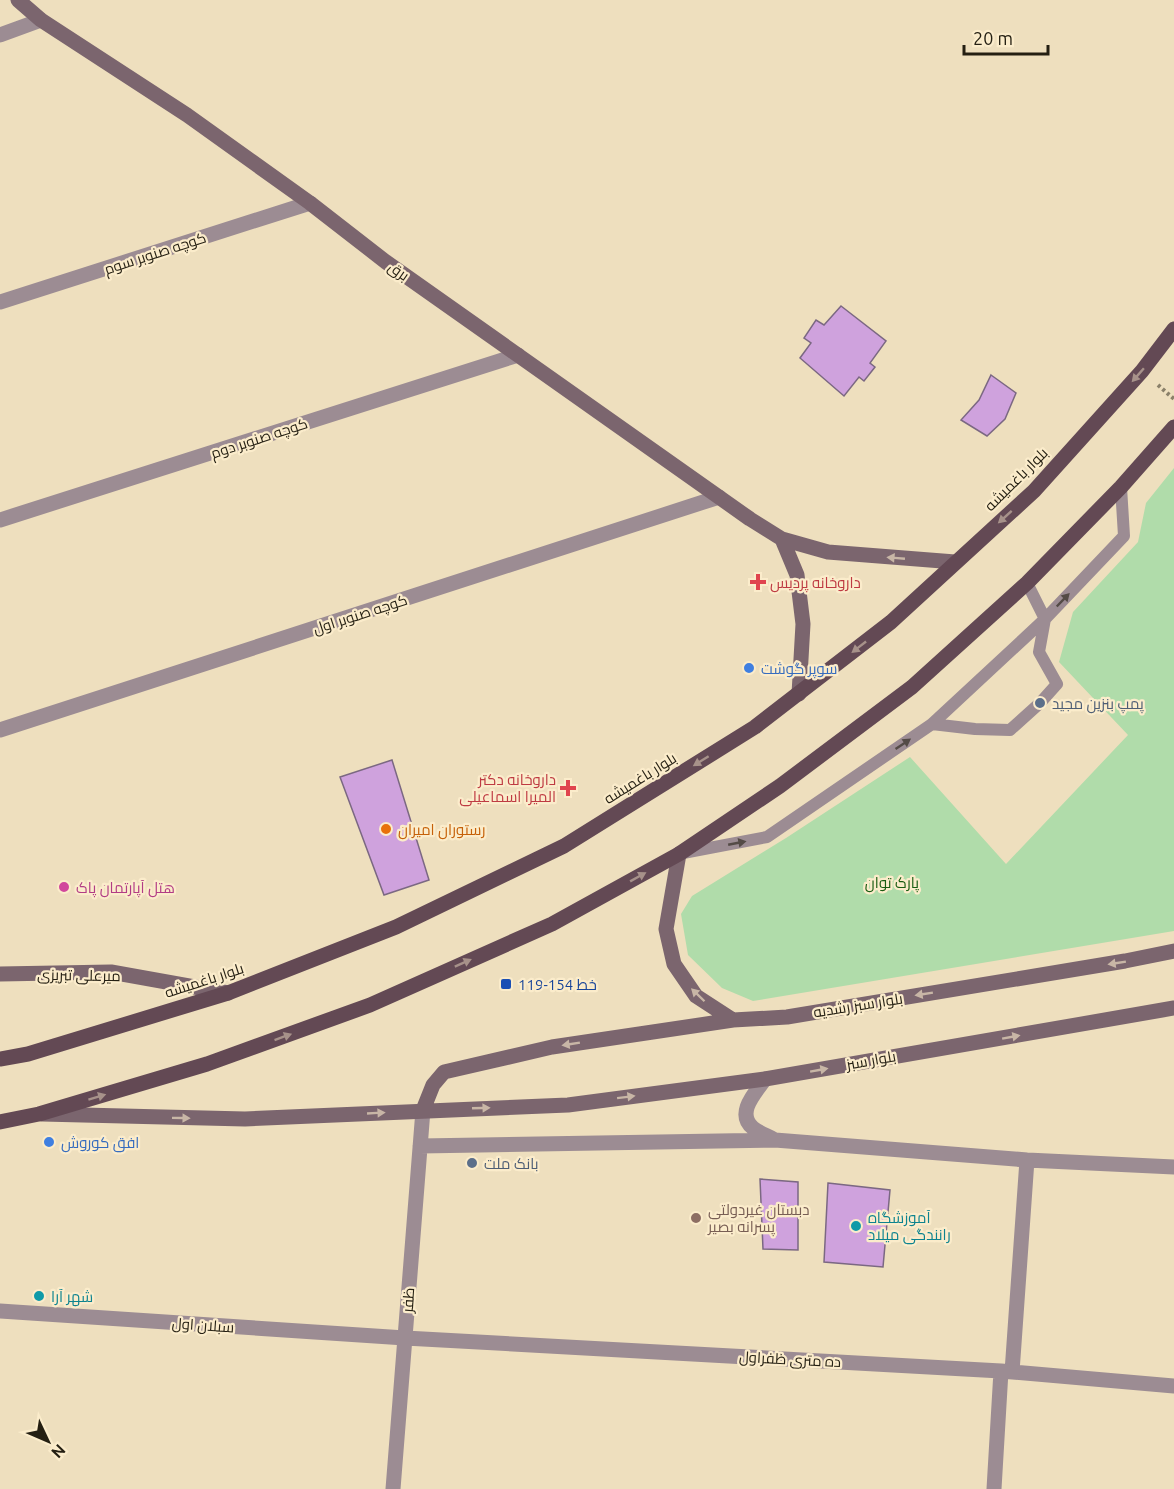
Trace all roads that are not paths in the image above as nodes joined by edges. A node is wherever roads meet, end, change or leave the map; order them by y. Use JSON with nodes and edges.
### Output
{"nodes":[{"id":1,"x":18,"y":0,"type":"edge"},
{"id":2,"x":41,"y":20,"type":"junction"},
{"id":3,"x":0,"y":35,"type":"edge"},
{"id":4,"x":310,"y":203,"type":"junction"},
{"id":5,"x":0,"y":302,"type":"edge"},
{"id":6,"x":1174,"y":329,"type":"edge"},
{"id":7,"x":518,"y":355,"type":"junction"},
{"id":8,"x":1174,"y":427,"type":"edge"},
{"id":9,"x":1121,"y":487,"type":"junction"},
{"id":10,"x":719,"y":497,"type":"junction"},
{"id":11,"x":0,"y":520,"type":"edge"},
{"id":12,"x":782,"y":539,"type":"junction"},
{"id":13,"x":955,"y":562,"type":"junction"},
{"id":14,"x":1028,"y":583,"type":"junction"},
{"id":15,"x":1045,"y":619,"type":"junction"},
{"id":16,"x":798,"y":694,"type":"junction"},
{"id":17,"x":932,"y":724,"type":"junction"},
{"id":18,"x":0,"y":730,"type":"edge"},
{"id":19,"x":679,"y":854,"type":"junction"},
{"id":20,"x":1174,"y":951,"type":"edge"},
{"id":21,"x":0,"y":974,"type":"edge"},
{"id":22,"x":228,"y":993,"type":"junction"},
{"id":23,"x":1174,"y":1008,"type":"edge"},
{"id":24,"x":733,"y":1020,"type":"junction"},
{"id":25,"x":0,"y":1059,"type":"edge"},
{"id":26,"x":765,"y":1079,"type":"junction"},
{"id":27,"x":423,"y":1110,"type":"junction"},
{"id":28,"x":39,"y":1114,"type":"junction"},
{"id":29,"x":0,"y":1122,"type":"edge"},
{"id":30,"x":775,"y":1140,"type":"junction"},
{"id":31,"x":420,"y":1146,"type":"junction"},
{"id":32,"x":1027,"y":1160,"type":"junction"},
{"id":33,"x":1174,"y":1167,"type":"edge"},
{"id":34,"x":0,"y":1311,"type":"edge"},
{"id":35,"x":405,"y":1338,"type":"junction"},
{"id":36,"x":1007,"y":1372,"type":"junction"},
{"id":37,"x":1174,"y":1386,"type":"edge"},
{"id":38,"x":393,"y":1489,"type":"edge"},
{"id":39,"x":994,"y":1489,"type":"edge"}],
"edges":[{"from":1,"to":2,"type":"main road","name":"برق"},
{"from":2,"to":3,"type":"street"},
{"from":2,"to":4,"type":"main road","name":"برق"},
{"from":4,"to":5,"type":"street","name":"کوچه صنوبر سوم"},
{"from":4,"to":7,"type":"main road","name":"برق"},
{"from":6,"to":13,"type":"main road","name":"بلوار باغمیشه","one_way":true},
{"from":7,"to":10,"type":"main road","name":"برق"},
{"from":7,"to":11,"type":"street","name":"کوچه صنوبر دوم"},
{"from":8,"to":9,"type":"main road"},
{"from":9,"to":14,"type":"main road"},
{"from":15,"to":9,"type":"lane","one_way":true},
{"from":10,"to":12,"type":"main road","name":"برق"},
{"from":10,"to":18,"type":"street","name":"کوچه صنوبر اول"},
{"from":13,"to":12,"type":"main road","name":"برق","one_way":true},
{"from":12,"to":16,"type":"main road"},
{"from":13,"to":16,"type":"main road","name":"بلوار باغمیشه","one_way":true},
{"from":14,"to":15,"type":"lane"},
{"from":14,"to":19,"type":"main road"},
{"from":15,"to":17,"type":"lane"},
{"from":15,"to":17,"type":"lane"},
{"from":16,"to":22,"type":"main road","name":"بلوار باغمیشه","one_way":true},
{"from":19,"to":17,"type":"lane","one_way":true},
{"from":24,"to":19,"type":"main road","one_way":true},
{"from":28,"to":19,"type":"main road","one_way":true},
{"from":20,"to":24,"type":"main road","name":"بلوار سبز رشدیه","one_way":true},
{"from":21,"to":22,"type":"main road","name":"میرعلی تبریزی"},
{"from":22,"to":25,"type":"main road","name":"بلوار باغمیشه"},
{"from":26,"to":23,"type":"main road","name":"بلوار سبز","one_way":true},
{"from":24,"to":27,"type":"main road","name":"بلوار سبز رشدیه","one_way":true},
{"from":27,"to":26,"type":"main road","name":"بلوار سبز","one_way":true},
{"from":26,"to":30,"type":"street"},
{"from":28,"to":27,"type":"main road","name":"بلوار سبز","one_way":true},
{"from":27,"to":31,"type":"street","name":"ظفر"},
{"from":28,"to":29,"type":"main road"},
{"from":30,"to":31,"type":"street"},
{"from":30,"to":32,"type":"street"},
{"from":31,"to":35,"type":"street","name":"ظفر"},
{"from":32,"to":33,"type":"street"},
{"from":32,"to":36,"type":"street"},
{"from":34,"to":35,"type":"street","name":"سبلان اول"},
{"from":35,"to":36,"type":"street","name":"ده متری ظفراول"},
{"from":35,"to":38,"type":"street","name":"ظفر"},
{"from":36,"to":37,"type":"street","name":"ده متری ظفراول"},
{"from":36,"to":39,"type":"street"}]}
